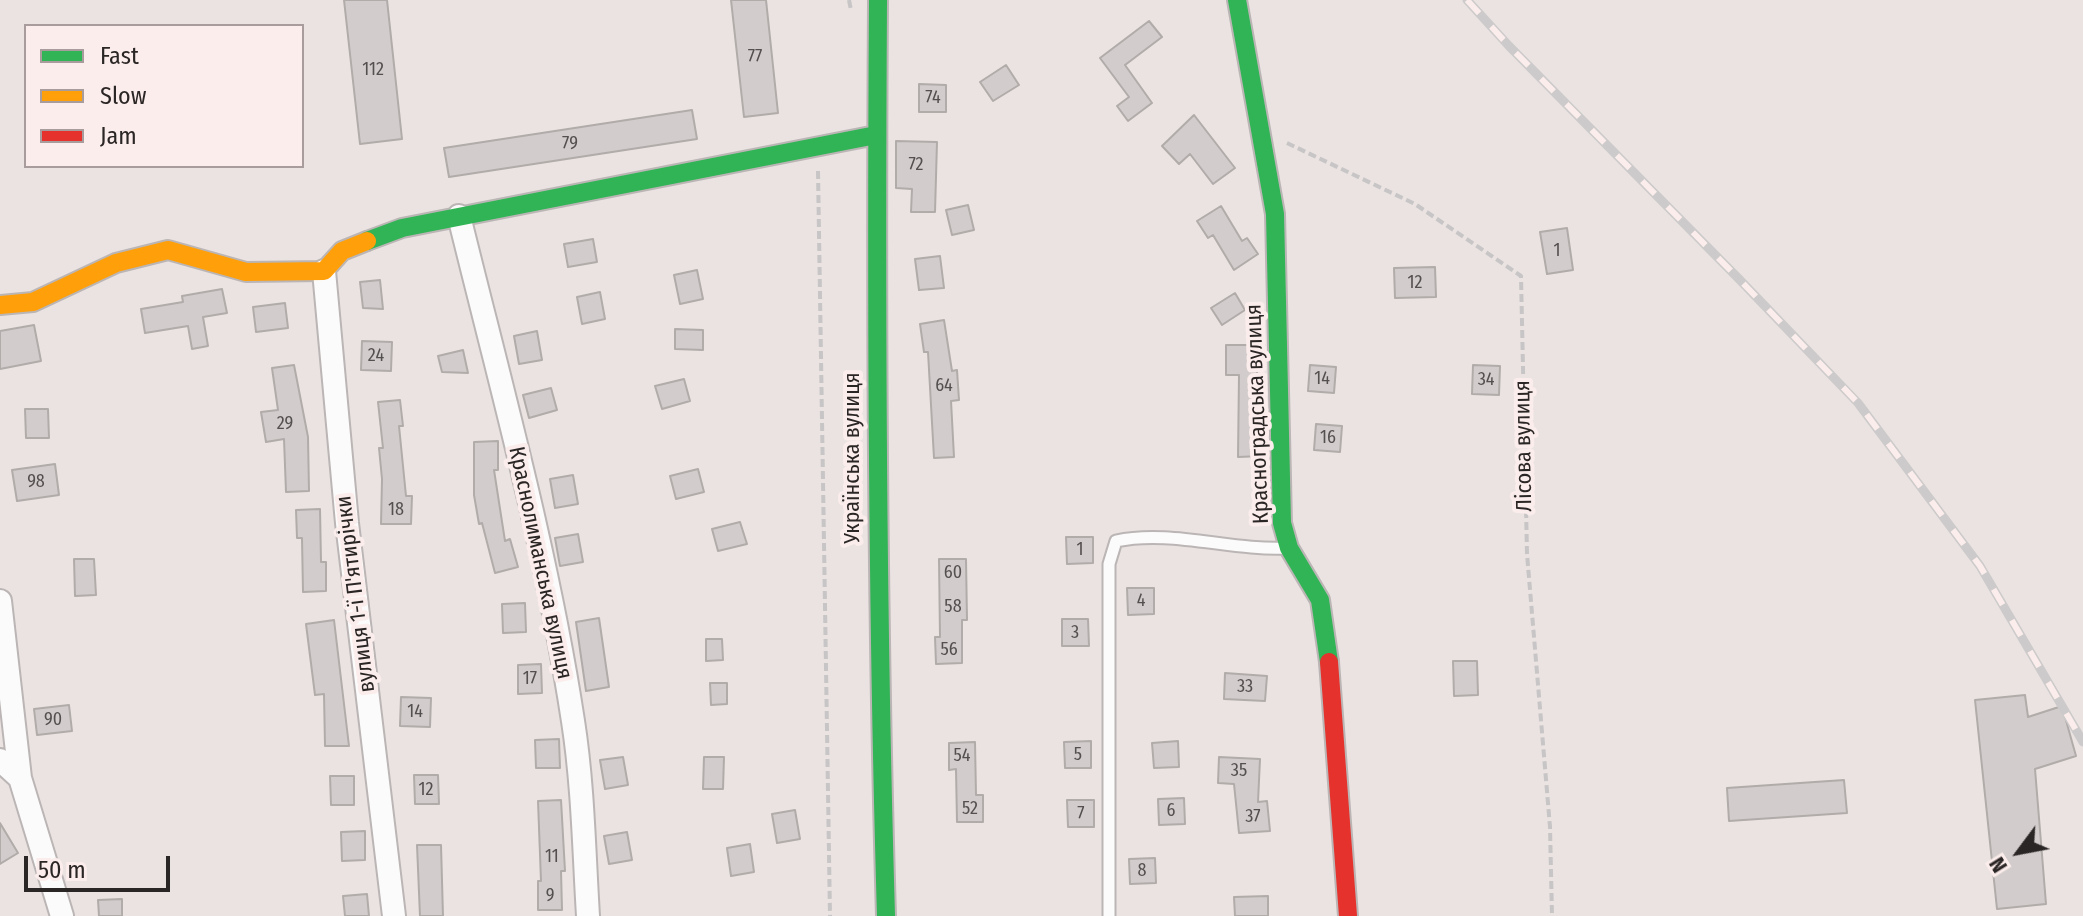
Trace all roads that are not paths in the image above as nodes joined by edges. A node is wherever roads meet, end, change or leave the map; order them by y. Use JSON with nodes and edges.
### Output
{"nodes":[{"id":1,"x":878,"y":0,"type":"edge"},
{"id":2,"x":1237,"y":0,"type":"edge"},
{"id":3,"x":876,"y":135,"type":"junction"},
{"id":4,"x":459,"y":216,"type":"junction"},
{"id":5,"x":324,"y":271,"type":"junction"},
{"id":6,"x":0,"y":305,"type":"edge"},
{"id":7,"x":1289,"y":548,"type":"junction"},
{"id":8,"x":0,"y":601,"type":"edge"},
{"id":9,"x":0,"y":760,"type":"edge"},
{"id":10,"x":20,"y":778,"type":"junction"},
{"id":11,"x":62,"y":916,"type":"edge"},
{"id":12,"x":394,"y":916,"type":"edge"},
{"id":13,"x":588,"y":916,"type":"edge"},
{"id":14,"x":886,"y":916,"type":"edge"},
{"id":15,"x":1109,"y":916,"type":"edge"},
{"id":16,"x":1348,"y":916,"type":"edge"}],
"edges":[{"from":1,"to":3,"type":"street","name":"Українська вулиця"},
{"from":2,"to":7,"type":"street","name":"Красноградська вулиця"},
{"from":3,"to":4,"type":"street"},
{"from":3,"to":14,"type":"street","name":"Українська вулиця"},
{"from":4,"to":5,"type":"street"},
{"from":4,"to":13,"type":"street","name":"Краснолиманська вулиця"},
{"from":5,"to":6,"type":"street"},
{"from":5,"to":12,"type":"street","name":"вулиця 1-ї П'ятирічки"},
{"from":7,"to":15,"type":"lane"},
{"from":7,"to":16,"type":"street","name":"Красноградська вулиця"},
{"from":8,"to":10,"type":"street"},
{"from":9,"to":10,"type":"street"},
{"from":10,"to":11,"type":"street"}]}
